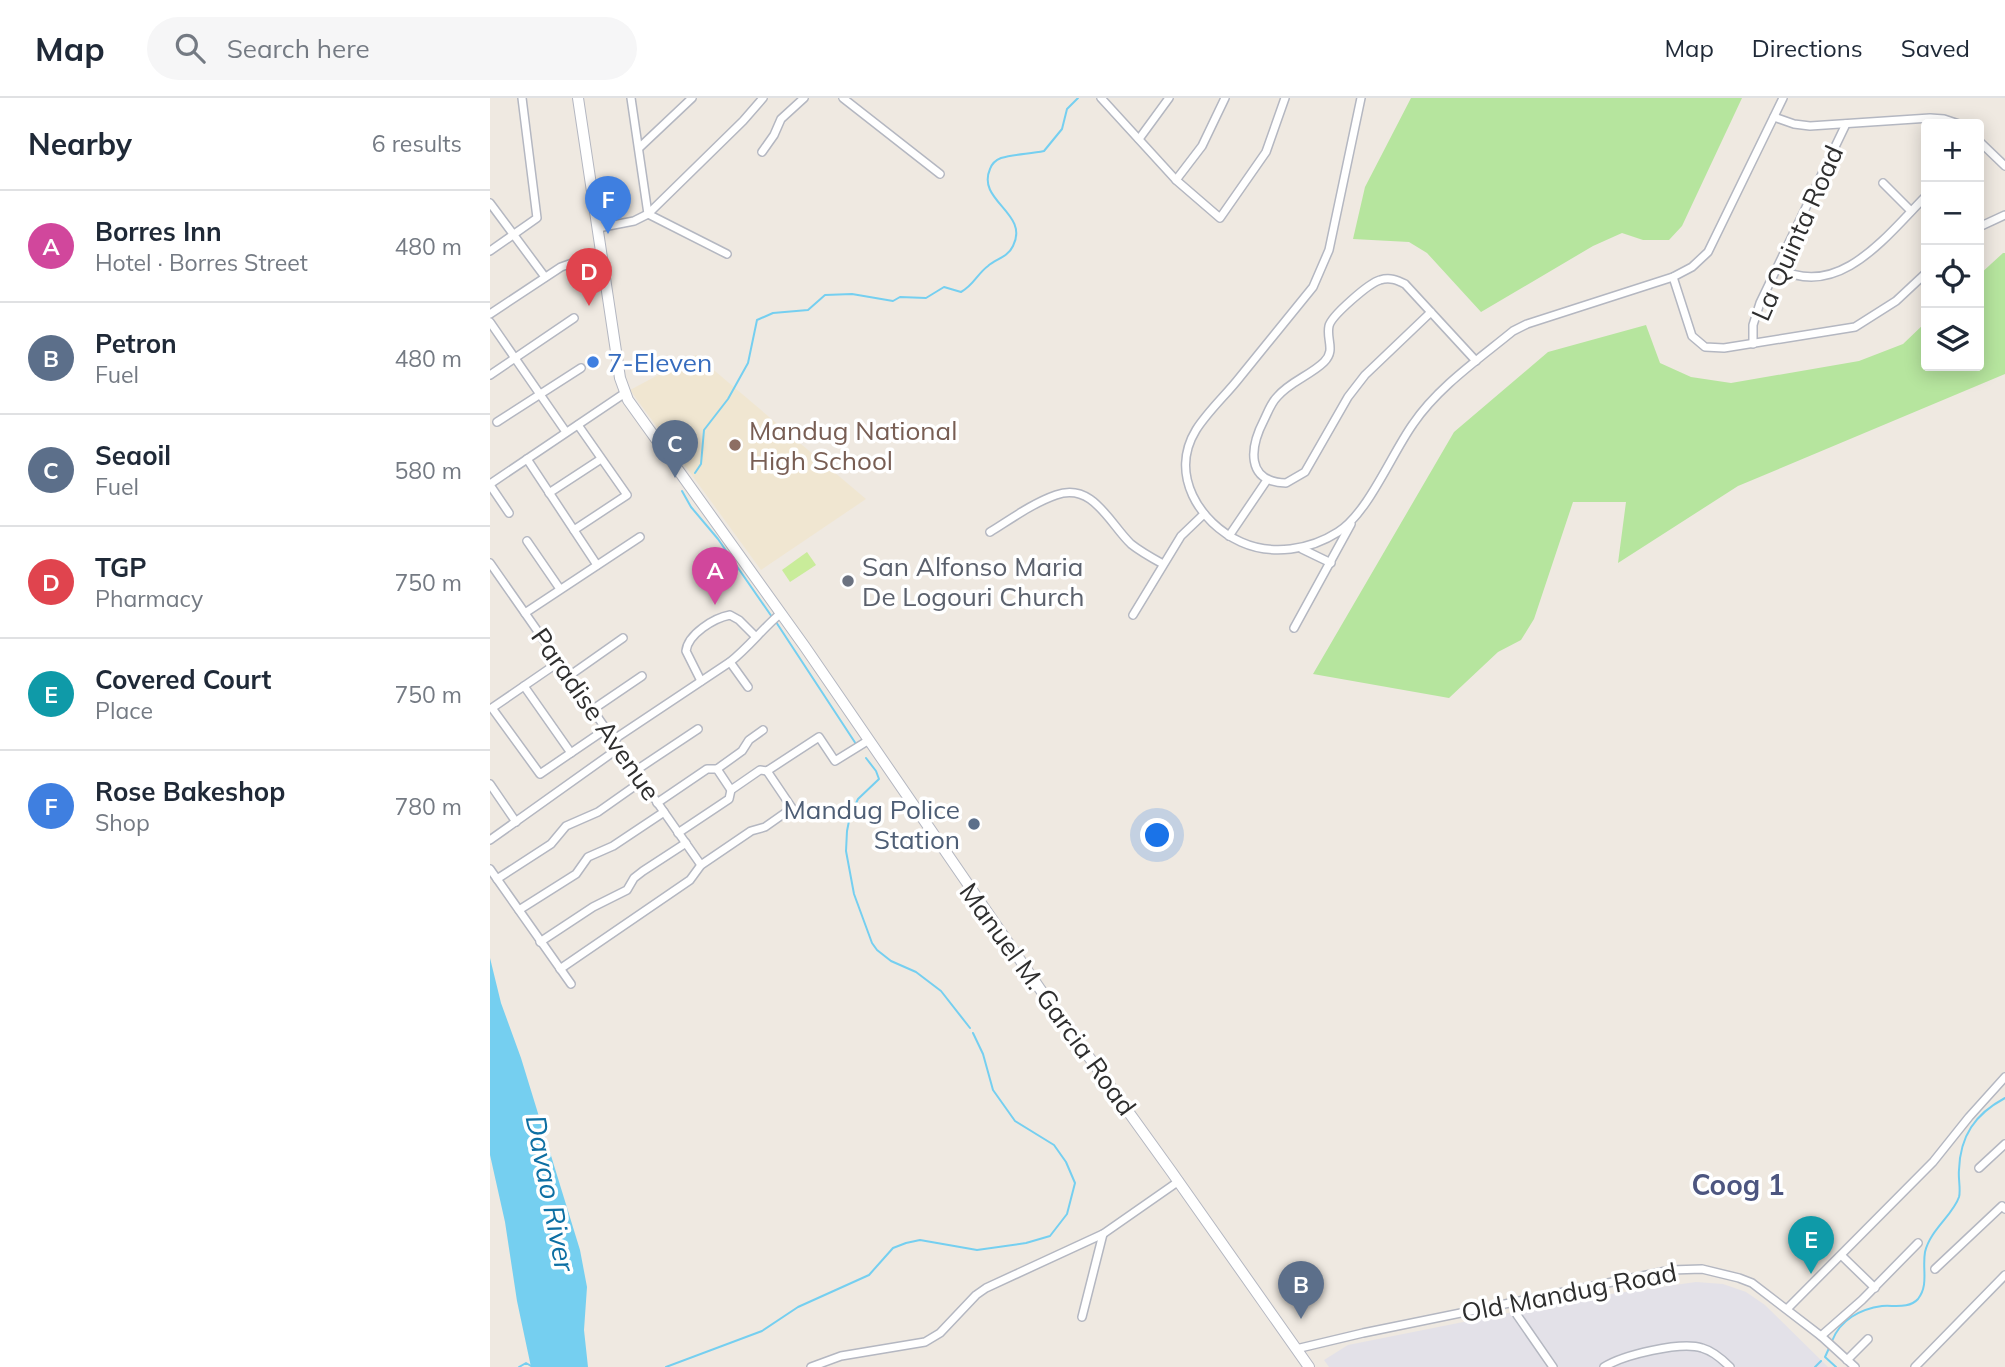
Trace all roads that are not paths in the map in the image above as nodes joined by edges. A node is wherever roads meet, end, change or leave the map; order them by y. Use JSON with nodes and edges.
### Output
{"nodes":[{"id":1,"x":522,"y":98,"type":"edge"},
{"id":2,"x":578,"y":98,"type":"edge"},
{"id":3,"x":631,"y":98,"type":"edge"},
{"id":4,"x":692,"y":98,"type":"edge"},
{"id":5,"x":762,"y":98,"type":"edge"},
{"id":6,"x":804,"y":98,"type":"edge"},
{"id":7,"x":843,"y":98,"type":"edge"},
{"id":8,"x":1101,"y":98,"type":"edge"},
{"id":9,"x":1169,"y":98,"type":"edge"},
{"id":10,"x":1224,"y":98,"type":"edge"},
{"id":11,"x":1285,"y":98,"type":"edge"},
{"id":12,"x":1361,"y":98,"type":"edge"},
{"id":13,"x":1783,"y":98,"type":"edge"},
{"id":14,"x":1774,"y":117,"type":"junction"},
{"id":15,"x":1944,"y":119,"type":"edge"},
{"id":16,"x":1846,"y":124,"type":"junction"},
{"id":17,"x":1139,"y":139,"type":"junction"},
{"id":18,"x":1984,"y":146,"type":"edge"},
{"id":19,"x":639,"y":148,"type":"junction"},
{"id":20,"x":762,"y":152,"type":"dead end"},
{"id":21,"x":2005,"y":166,"type":"edge"},
{"id":22,"x":940,"y":174,"type":"dead end"},
{"id":23,"x":1176,"y":180,"type":"junction"},
{"id":24,"x":1883,"y":183,"type":"dead end"},
{"id":25,"x":1921,"y":201,"type":"edge"},
{"id":26,"x":490,"y":203,"type":"edge"},
{"id":27,"x":1911,"y":211,"type":"junction"},
{"id":28,"x":648,"y":214,"type":"junction"},
{"id":29,"x":2005,"y":215,"type":"edge"},
{"id":30,"x":1984,"y":225,"type":"edge"},
{"id":31,"x":598,"y":228,"type":"junction"},
{"id":32,"x":515,"y":234,"type":"junction"},
{"id":33,"x":490,"y":251,"type":"edge"},
{"id":34,"x":727,"y":254,"type":"dead end"},
{"id":35,"x":603,"y":258,"type":"junction"},
{"id":36,"x":1778,"y":268,"type":"junction"},
{"id":37,"x":545,"y":277,"type":"junction"},
{"id":38,"x":1673,"y":277,"type":"junction"},
{"id":39,"x":1921,"y":278,"type":"edge"},
{"id":40,"x":1431,"y":312,"type":"junction"},
{"id":41,"x":490,"y":314,"type":"edge"},
{"id":42,"x":574,"y":318,"type":"dead end"},
{"id":43,"x":490,"y":322,"type":"edge"},
{"id":44,"x":1753,"y":344,"type":"junction"},
{"id":45,"x":515,"y":358,"type":"junction"},
{"id":46,"x":1476,"y":361,"type":"junction"},
{"id":47,"x":581,"y":368,"type":"dead end"},
{"id":48,"x":490,"y":375,"type":"edge"},
{"id":49,"x":625,"y":393,"type":"junction"},
{"id":50,"x":540,"y":394,"type":"junction"},
{"id":51,"x":496,"y":422,"type":"dead end"},
{"id":52,"x":578,"y":425,"type":"junction"},
{"id":53,"x":566,"y":432,"type":"junction"},
{"id":54,"x":527,"y":459,"type":"junction"},
{"id":55,"x":601,"y":459,"type":"junction"},
{"id":56,"x":1267,"y":480,"type":"junction"},
{"id":57,"x":490,"y":485,"type":"edge"},
{"id":58,"x":550,"y":494,"type":"junction"},
{"id":59,"x":509,"y":513,"type":"dead end"},
{"id":60,"x":1204,"y":514,"type":"junction"},
{"id":61,"x":1354,"y":519,"type":"junction"},
{"id":62,"x":574,"y":530,"type":"junction"},
{"id":63,"x":990,"y":531,"type":"dead end"},
{"id":64,"x":1229,"y":536,"type":"junction"},
{"id":65,"x":640,"y":537,"type":"dead end"},
{"id":66,"x":527,"y":541,"type":"dead end"},
{"id":67,"x":1302,"y":548,"type":"junction"},
{"id":68,"x":490,"y":563,"type":"edge"},
{"id":69,"x":1331,"y":563,"type":"junction"},
{"id":70,"x":1163,"y":564,"type":"junction"},
{"id":71,"x":597,"y":565,"type":"junction"},
{"id":72,"x":560,"y":589,"type":"junction"},
{"id":73,"x":525,"y":613,"type":"junction"},
{"id":74,"x":781,"y":613,"type":"junction"},
{"id":75,"x":1133,"y":615,"type":"dead end"},
{"id":76,"x":1294,"y":628,"type":"dead end"},
{"id":77,"x":755,"y":636,"type":"junction"},
{"id":78,"x":622,"y":638,"type":"dead end"},
{"id":79,"x":559,"y":662,"type":"junction"},
{"id":80,"x":730,"y":662,"type":"junction"},
{"id":81,"x":569,"y":676,"type":"junction"},
{"id":82,"x":642,"y":676,"type":"dead end"},
{"id":83,"x":701,"y":681,"type":"junction"},
{"id":84,"x":524,"y":686,"type":"junction"},
{"id":85,"x":748,"y":687,"type":"dead end"},
{"id":86,"x":592,"y":710,"type":"junction"},
{"id":87,"x":606,"y":729,"type":"junction"},
{"id":88,"x":698,"y":729,"type":"dead end"},
{"id":89,"x":763,"y":730,"type":"dead end"},
{"id":90,"x":613,"y":740,"type":"junction"},
{"id":91,"x":869,"y":740,"type":"junction"},
{"id":92,"x":620,"y":748,"type":"junction"},
{"id":93,"x":571,"y":753,"type":"junction"},
{"id":94,"x":717,"y":769,"type":"junction"},
{"id":95,"x":635,"y":771,"type":"junction"},
{"id":96,"x":767,"y":771,"type":"junction"},
{"id":97,"x":642,"y":781,"type":"junction"},
{"id":98,"x":490,"y":784,"type":"edge"},
{"id":99,"x":731,"y":790,"type":"junction"},
{"id":100,"x":657,"y":803,"type":"junction"},
{"id":101,"x":664,"y":812,"type":"junction"},
{"id":102,"x":516,"y":822,"type":"junction"},
{"id":103,"x":678,"y":833,"type":"junction"},
{"id":104,"x":490,"y":840,"type":"edge"},
{"id":105,"x":686,"y":843,"type":"junction"},
{"id":106,"x":701,"y":865,"type":"junction"},
{"id":107,"x":490,"y":869,"type":"edge"},
{"id":108,"x":497,"y":879,"type":"junction"},
{"id":109,"x":519,"y":910,"type":"junction"},
{"id":110,"x":540,"y":942,"type":"junction"},
{"id":111,"x":560,"y":969,"type":"junction"},
{"id":112,"x":571,"y":984,"type":"dead end"},
{"id":113,"x":2005,"y":1077,"type":"edge"},
{"id":114,"x":2005,"y":1144,"type":"edge"},
{"id":115,"x":1979,"y":1168,"type":"dead end"},
{"id":116,"x":1179,"y":1181,"type":"junction"},
{"id":117,"x":2005,"y":1209,"type":"edge"},
{"id":118,"x":1103,"y":1234,"type":"junction"},
{"id":119,"x":1918,"y":1243,"type":"dead end"},
{"id":120,"x":1842,"y":1256,"type":"junction"},
{"id":121,"x":1935,"y":1269,"type":"dead end"},
{"id":122,"x":2005,"y":1275,"type":"edge"},
{"id":123,"x":1875,"y":1287,"type":"junction"},
{"id":124,"x":1787,"y":1310,"type":"junction"},
{"id":125,"x":1517,"y":1315,"type":"dead end"},
{"id":126,"x":1082,"y":1317,"type":"dead end"},
{"id":127,"x":1868,"y":1339,"type":"dead end"},
{"id":128,"x":1827,"y":1342,"type":"junction"},
{"id":129,"x":1296,"y":1349,"type":"junction"},
{"id":130,"x":1847,"y":1360,"type":"junction"},
{"id":131,"x":811,"y":1367,"type":"edge"},
{"id":132,"x":1309,"y":1367,"type":"edge"},
{"id":133,"x":1553,"y":1367,"type":"edge"},
{"id":134,"x":1604,"y":1367,"type":"edge"},
{"id":135,"x":1730,"y":1367,"type":"edge"},
{"id":136,"x":1855,"y":1367,"type":"edge"},
{"id":137,"x":1915,"y":1367,"type":"edge"}],
"edges":[{"from":1,"to":32,"type":"street"},
{"from":2,"to":31,"type":"main road","name":"Manuel M. Garcia Road"},
{"from":3,"to":19,"type":"street"},
{"from":4,"to":19,"type":"street"},
{"from":5,"to":28,"type":"street"},
{"from":6,"to":20,"type":"street"},
{"from":7,"to":22,"type":"street"},
{"from":8,"to":17,"type":"street"},
{"from":9,"to":17,"type":"street"},
{"from":10,"to":23,"type":"street"},
{"from":11,"to":23,"type":"street"},
{"from":12,"to":60,"type":"street"},
{"from":13,"to":14,"type":"street"},
{"from":14,"to":16,"type":"street"},
{"from":14,"to":38,"type":"street"},
{"from":15,"to":16,"type":"street"},
{"from":16,"to":36,"type":"street","name":"La Quinta Road"},
{"from":17,"to":23,"type":"street"},
{"from":18,"to":21,"type":"street"},
{"from":19,"to":28,"type":"street"},
{"from":24,"to":27,"type":"street"},
{"from":25,"to":27,"type":"street"},
{"from":26,"to":32,"type":"street"},
{"from":27,"to":36,"type":"street"},
{"from":28,"to":31,"type":"street"},
{"from":28,"to":34,"type":"street"},
{"from":29,"to":30,"type":"street"},
{"from":31,"to":35,"type":"main road","name":"Manuel M. Garcia Road"},
{"from":32,"to":33,"type":"street"},
{"from":32,"to":37,"type":"street"},
{"from":35,"to":37,"type":"street"},
{"from":35,"to":49,"type":"main road","name":"Manuel M. Garcia Road"},
{"from":36,"to":44,"type":"street","name":"La Quinta Road"},
{"from":37,"to":41,"type":"street"},
{"from":38,"to":44,"type":"street"},
{"from":38,"to":46,"type":"street"},
{"from":39,"to":44,"type":"street"},
{"from":40,"to":46,"type":"street"},
{"from":40,"to":56,"type":"street"},
{"from":40,"to":56,"type":"street"},
{"from":42,"to":45,"type":"street"},
{"from":43,"to":45,"type":"street"},
{"from":45,"to":48,"type":"street"},
{"from":45,"to":50,"type":"street"},
{"from":46,"to":61,"type":"street"},
{"from":47,"to":50,"type":"street"},
{"from":49,"to":52,"type":"street"},
{"from":49,"to":74,"type":"main road","name":"Manuel M. Garcia Road"},
{"from":50,"to":51,"type":"street"},
{"from":50,"to":53,"type":"street"},
{"from":52,"to":53,"type":"street"},
{"from":52,"to":55,"type":"street"},
{"from":53,"to":54,"type":"street"},
{"from":54,"to":57,"type":"street"},
{"from":54,"to":58,"type":"street"},
{"from":55,"to":58,"type":"street"},
{"from":55,"to":62,"type":"street"},
{"from":56,"to":64,"type":"street"},
{"from":57,"to":59,"type":"street"},
{"from":58,"to":62,"type":"street"},
{"from":60,"to":64,"type":"street"},
{"from":60,"to":70,"type":"street"},
{"from":61,"to":67,"type":"street"},
{"from":61,"to":69,"type":"street"},
{"from":62,"to":71,"type":"street"},
{"from":63,"to":70,"type":"street"},
{"from":64,"to":67,"type":"street"},
{"from":65,"to":71,"type":"street"},
{"from":66,"to":72,"type":"street"},
{"from":67,"to":69,"type":"street"},
{"from":68,"to":73,"type":"street","name":"Paradise Avenue"},
{"from":69,"to":76,"type":"street"},
{"from":70,"to":75,"type":"street"},
{"from":71,"to":72,"type":"street"},
{"from":72,"to":73,"type":"street"},
{"from":73,"to":79,"type":"street","name":"Paradise Avenue"},
{"from":74,"to":77,"type":"street"},
{"from":74,"to":91,"type":"main road","name":"Manuel M. Garcia Road"},
{"from":77,"to":80,"type":"street"},
{"from":77,"to":83,"type":"street"},
{"from":78,"to":81,"type":"street"},
{"from":79,"to":81,"type":"street","name":"Paradise Avenue"},
{"from":79,"to":84,"type":"street"},
{"from":80,"to":83,"type":"street"},
{"from":80,"to":85,"type":"street"},
{"from":81,"to":86,"type":"street","name":"Paradise Avenue"},
{"from":82,"to":86,"type":"street"},
{"from":83,"to":90,"type":"street"},
{"from":84,"to":93,"type":"street"},
{"from":84,"to":93,"type":"street"},
{"from":86,"to":87,"type":"street","name":"Paradise Avenue"},
{"from":87,"to":90,"type":"street","name":"Paradise Avenue"},
{"from":87,"to":93,"type":"street"},
{"from":88,"to":95,"type":"street"},
{"from":89,"to":94,"type":"street"},
{"from":90,"to":92,"type":"street","name":"Paradise Avenue"},
{"from":91,"to":96,"type":"street"},
{"from":91,"to":116,"type":"main road","name":"Manuel M. Garcia Road"},
{"from":92,"to":95,"type":"street","name":"Paradise Avenue"},
{"from":92,"to":102,"type":"street"},
{"from":94,"to":99,"type":"street"},
{"from":94,"to":100,"type":"street"},
{"from":95,"to":97,"type":"street","name":"Paradise Avenue"},
{"from":96,"to":99,"type":"street"},
{"from":96,"to":106,"type":"street"},
{"from":97,"to":100,"type":"street","name":"Paradise Avenue"},
{"from":97,"to":108,"type":"street"},
{"from":98,"to":102,"type":"street"},
{"from":99,"to":103,"type":"street"},
{"from":100,"to":101,"type":"street","name":"Paradise Avenue"},
{"from":101,"to":103,"type":"street","name":"Paradise Avenue"},
{"from":101,"to":109,"type":"street"},
{"from":102,"to":104,"type":"street"},
{"from":103,"to":105,"type":"street","name":"Paradise Avenue"},
{"from":105,"to":106,"type":"street","name":"Paradise Avenue"},
{"from":105,"to":110,"type":"street"},
{"from":106,"to":111,"type":"street"},
{"from":107,"to":108,"type":"street"},
{"from":108,"to":109,"type":"street"},
{"from":109,"to":110,"type":"street"},
{"from":110,"to":111,"type":"street"},
{"from":111,"to":112,"type":"street"},
{"from":113,"to":120,"type":"street"},
{"from":114,"to":115,"type":"street"},
{"from":116,"to":118,"type":"street"},
{"from":116,"to":129,"type":"main road","name":"Manuel M. Garcia Road"},
{"from":117,"to":121,"type":"street"},
{"from":118,"to":126,"type":"street"},
{"from":118,"to":131,"type":"street"},
{"from":119,"to":123,"type":"street"},
{"from":120,"to":123,"type":"street"},
{"from":120,"to":124,"type":"street"},
{"from":122,"to":137,"type":"street"},
{"from":123,"to":128,"type":"street"},
{"from":124,"to":128,"type":"street","name":"Old Mandug Road"},
{"from":124,"to":129,"type":"street","name":"Old Mandug Road"},
{"from":125,"to":133,"type":"street"},
{"from":127,"to":130,"type":"street"},
{"from":128,"to":130,"type":"street","name":"Old Mandug Road"},
{"from":129,"to":132,"type":"main road","name":"Manuel M. Garcia Road"},
{"from":130,"to":136,"type":"street","name":"Old Mandug Road"},
{"from":134,"to":135,"type":"street"}]}
